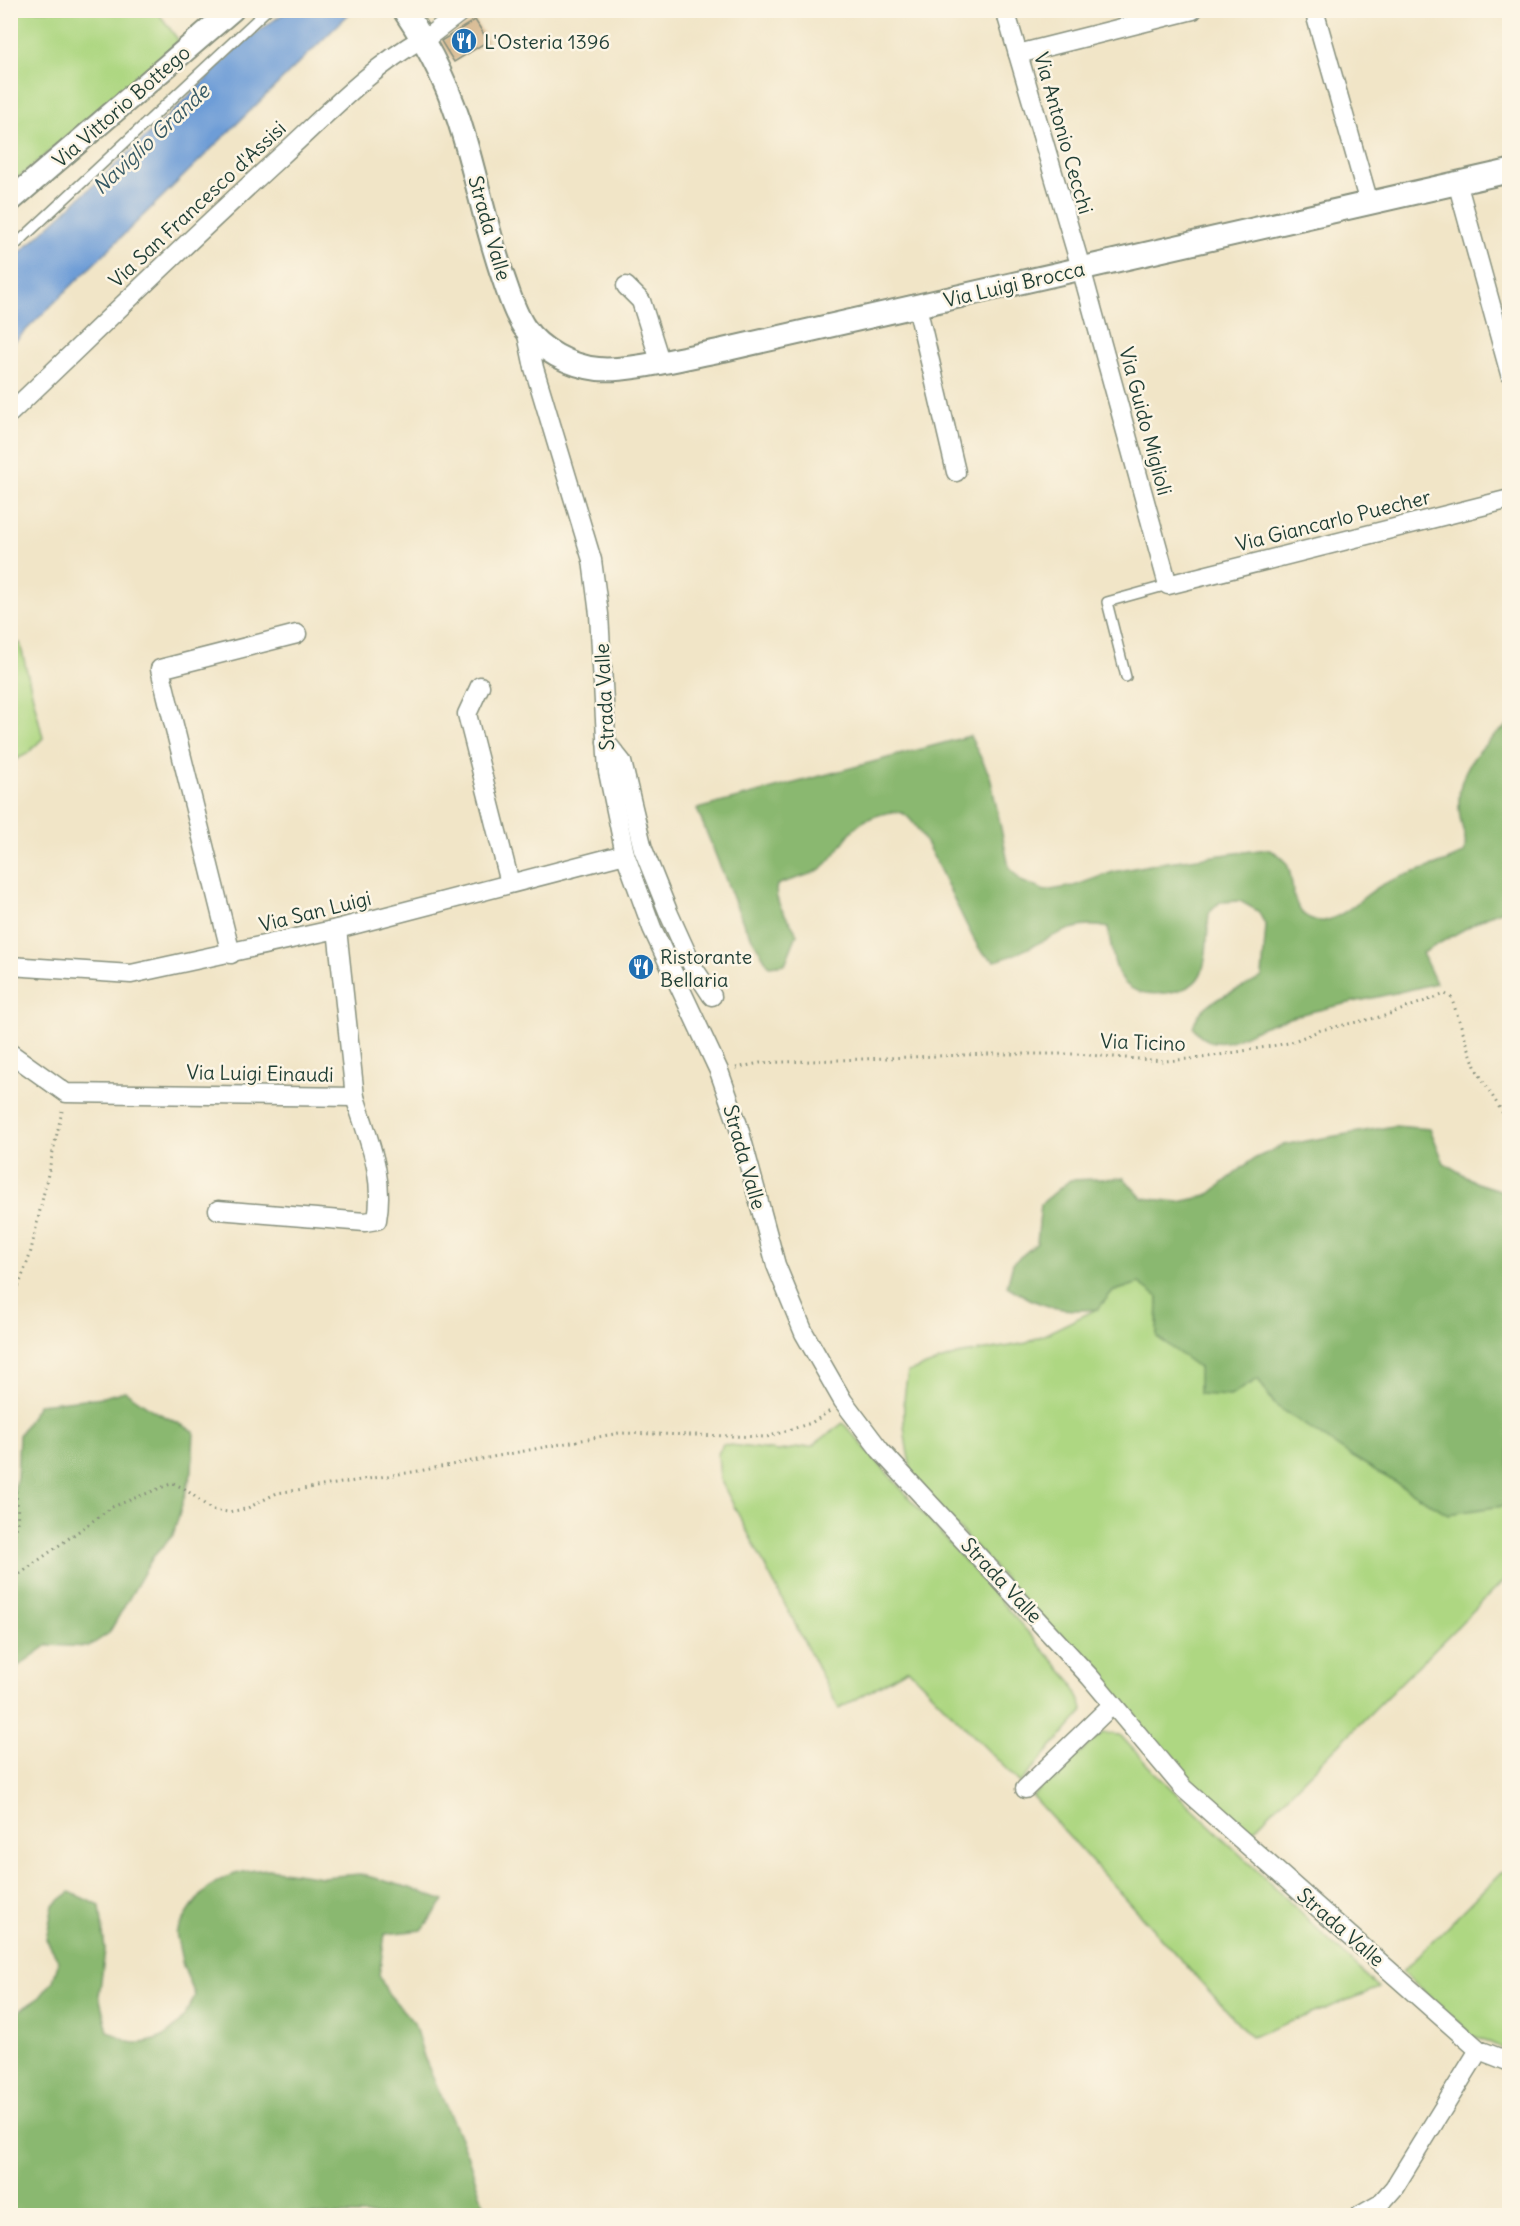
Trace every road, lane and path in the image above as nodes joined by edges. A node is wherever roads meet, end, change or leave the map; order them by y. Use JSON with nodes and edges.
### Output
{"nodes":[{"id":1,"x":232,"y":10,"type":"edge"},
{"id":2,"x":267,"y":10,"type":"edge"},
{"id":3,"x":404,"y":10,"type":"edge"},
{"id":4,"x":463,"y":10,"type":"edge"},
{"id":5,"x":1005,"y":10,"type":"edge"},
{"id":6,"x":1193,"y":10,"type":"edge"},
{"id":7,"x":1314,"y":10,"type":"edge"},
{"id":8,"x":423,"y":39,"type":"junction"},
{"id":9,"x":1018,"y":54,"type":"junction"},
{"id":10,"x":1509,"y":171,"type":"edge"},
{"id":11,"x":1457,"y":182,"type":"junction"},
{"id":12,"x":10,"y":201,"type":"edge"},
{"id":13,"x":1369,"y":203,"type":"junction"},
{"id":14,"x":10,"y":250,"type":"edge"},
{"id":15,"x":1081,"y":268,"type":"junction"},
{"id":16,"x":626,"y":286,"type":"dead end"},
{"id":17,"x":917,"y":306,"type":"junction"},
{"id":18,"x":526,"y":330,"type":"junction"},
{"id":19,"x":660,"y":361,"type":"junction"},
{"id":20,"x":1509,"y":374,"type":"edge"},
{"id":21,"x":10,"y":413,"type":"edge"},
{"id":22,"x":956,"y":472,"type":"dead end"},
{"id":23,"x":1509,"y":499,"type":"edge"},
{"id":24,"x":1167,"y":585,"type":"junction"},
{"id":25,"x":297,"y":634,"type":"dead end"},
{"id":26,"x":1126,"y":677,"type":"dead end"},
{"id":27,"x":480,"y":686,"type":"dead end"},
{"id":28,"x":606,"y":742,"type":"junction"},
{"id":29,"x":625,"y":854,"type":"junction"},
{"id":30,"x":510,"y":883,"type":"junction"},
{"id":31,"x":337,"y":929,"type":"junction"},
{"id":32,"x":231,"y":954,"type":"junction"},
{"id":33,"x":10,"y":966,"type":"edge"},
{"id":34,"x":712,"y":996,"type":"dead end"},
{"id":35,"x":10,"y":1053,"type":"edge"},
{"id":36,"x":719,"y":1071,"type":"junction"},
{"id":37,"x":66,"y":1093,"type":"junction"},
{"id":38,"x":355,"y":1097,"type":"junction"},
{"id":39,"x":1509,"y":1125,"type":"edge"},
{"id":40,"x":218,"y":1210,"type":"dead end"},
{"id":41,"x":10,"y":1309,"type":"edge"},
{"id":42,"x":843,"y":1401,"type":"junction"},
{"id":43,"x":10,"y":1468,"type":"edge"},
{"id":44,"x":10,"y":1546,"type":"edge"},
{"id":45,"x":10,"y":1581,"type":"edge"},
{"id":46,"x":1112,"y":1705,"type":"junction"},
{"id":47,"x":1025,"y":1789,"type":"dead end"},
{"id":48,"x":1479,"y":2050,"type":"junction"},
{"id":49,"x":1509,"y":2062,"type":"edge"},
{"id":50,"x":1359,"y":2216,"type":"edge"}],
"edges":[{"from":1,"to":12,"type":"street","name":"Via Vittorio Bottego"},
{"from":2,"to":14,"type":"lane"},
{"from":3,"to":8,"type":"street","name":"Strada Valle"},
{"from":4,"to":8,"type":"street","name":"Via San Francesco d'Assisi"},
{"from":5,"to":9,"type":"street","name":"Via Antonio Cecchi"},
{"from":6,"to":9,"type":"street"},
{"from":7,"to":13,"type":"street"},
{"from":8,"to":18,"type":"street","name":"Strada Valle"},
{"from":8,"to":21,"type":"street","name":"Via San Francesco d'Assisi"},
{"from":9,"to":15,"type":"street","name":"Via Antonio Cecchi"},
{"from":10,"to":11,"type":"street","name":"Via Luigi Brocca"},
{"from":11,"to":13,"type":"street","name":"Via Luigi Brocca"},
{"from":11,"to":20,"type":"street"},
{"from":13,"to":15,"type":"street","name":"Via Luigi Brocca"},
{"from":15,"to":17,"type":"street","name":"Via Luigi Brocca"},
{"from":15,"to":24,"type":"street","name":"Via Guido Miglioli"},
{"from":16,"to":19,"type":"street"},
{"from":17,"to":19,"type":"street","name":"Via Luigi Brocca"},
{"from":17,"to":22,"type":"street"},
{"from":18,"to":19,"type":"street","name":"Via Luigi Brocca"},
{"from":18,"to":28,"type":"street","name":"Strada Valle"},
{"from":23,"to":24,"type":"street","name":"Via Giancarlo Puecher"},
{"from":24,"to":26,"type":"lane"},
{"from":25,"to":32,"type":"street"},
{"from":27,"to":30,"type":"street"},
{"from":28,"to":29,"type":"street","name":"Strada Valle"},
{"from":28,"to":34,"type":"street"},
{"from":29,"to":30,"type":"street","name":"Via San Luigi"},
{"from":29,"to":36,"type":"street","name":"Strada Valle"},
{"from":30,"to":31,"type":"street","name":"Via San Luigi"},
{"from":31,"to":32,"type":"street","name":"Via San Luigi"},
{"from":31,"to":38,"type":"street","name":"Via Luigi Einaudi"},
{"from":32,"to":33,"type":"street","name":"Via San Luigi"},
{"from":35,"to":37,"type":"street"},
{"from":36,"to":39,"type":"path","name":"Via Ticino"},
{"from":36,"to":42,"type":"street","name":"Strada Valle"},
{"from":37,"to":38,"type":"street","name":"Via Luigi Einaudi"},
{"from":37,"to":41,"type":"path"},
{"from":38,"to":40,"type":"street"},
{"from":42,"to":45,"type":"path"},
{"from":42,"to":46,"type":"street","name":"Strada Valle"},
{"from":43,"to":44,"type":"path"},
{"from":46,"to":47,"type":"street"},
{"from":46,"to":48,"type":"street","name":"Strada Valle"},
{"from":48,"to":49,"type":"street","name":"Strada Valle"},
{"from":48,"to":50,"type":"street"}]}
